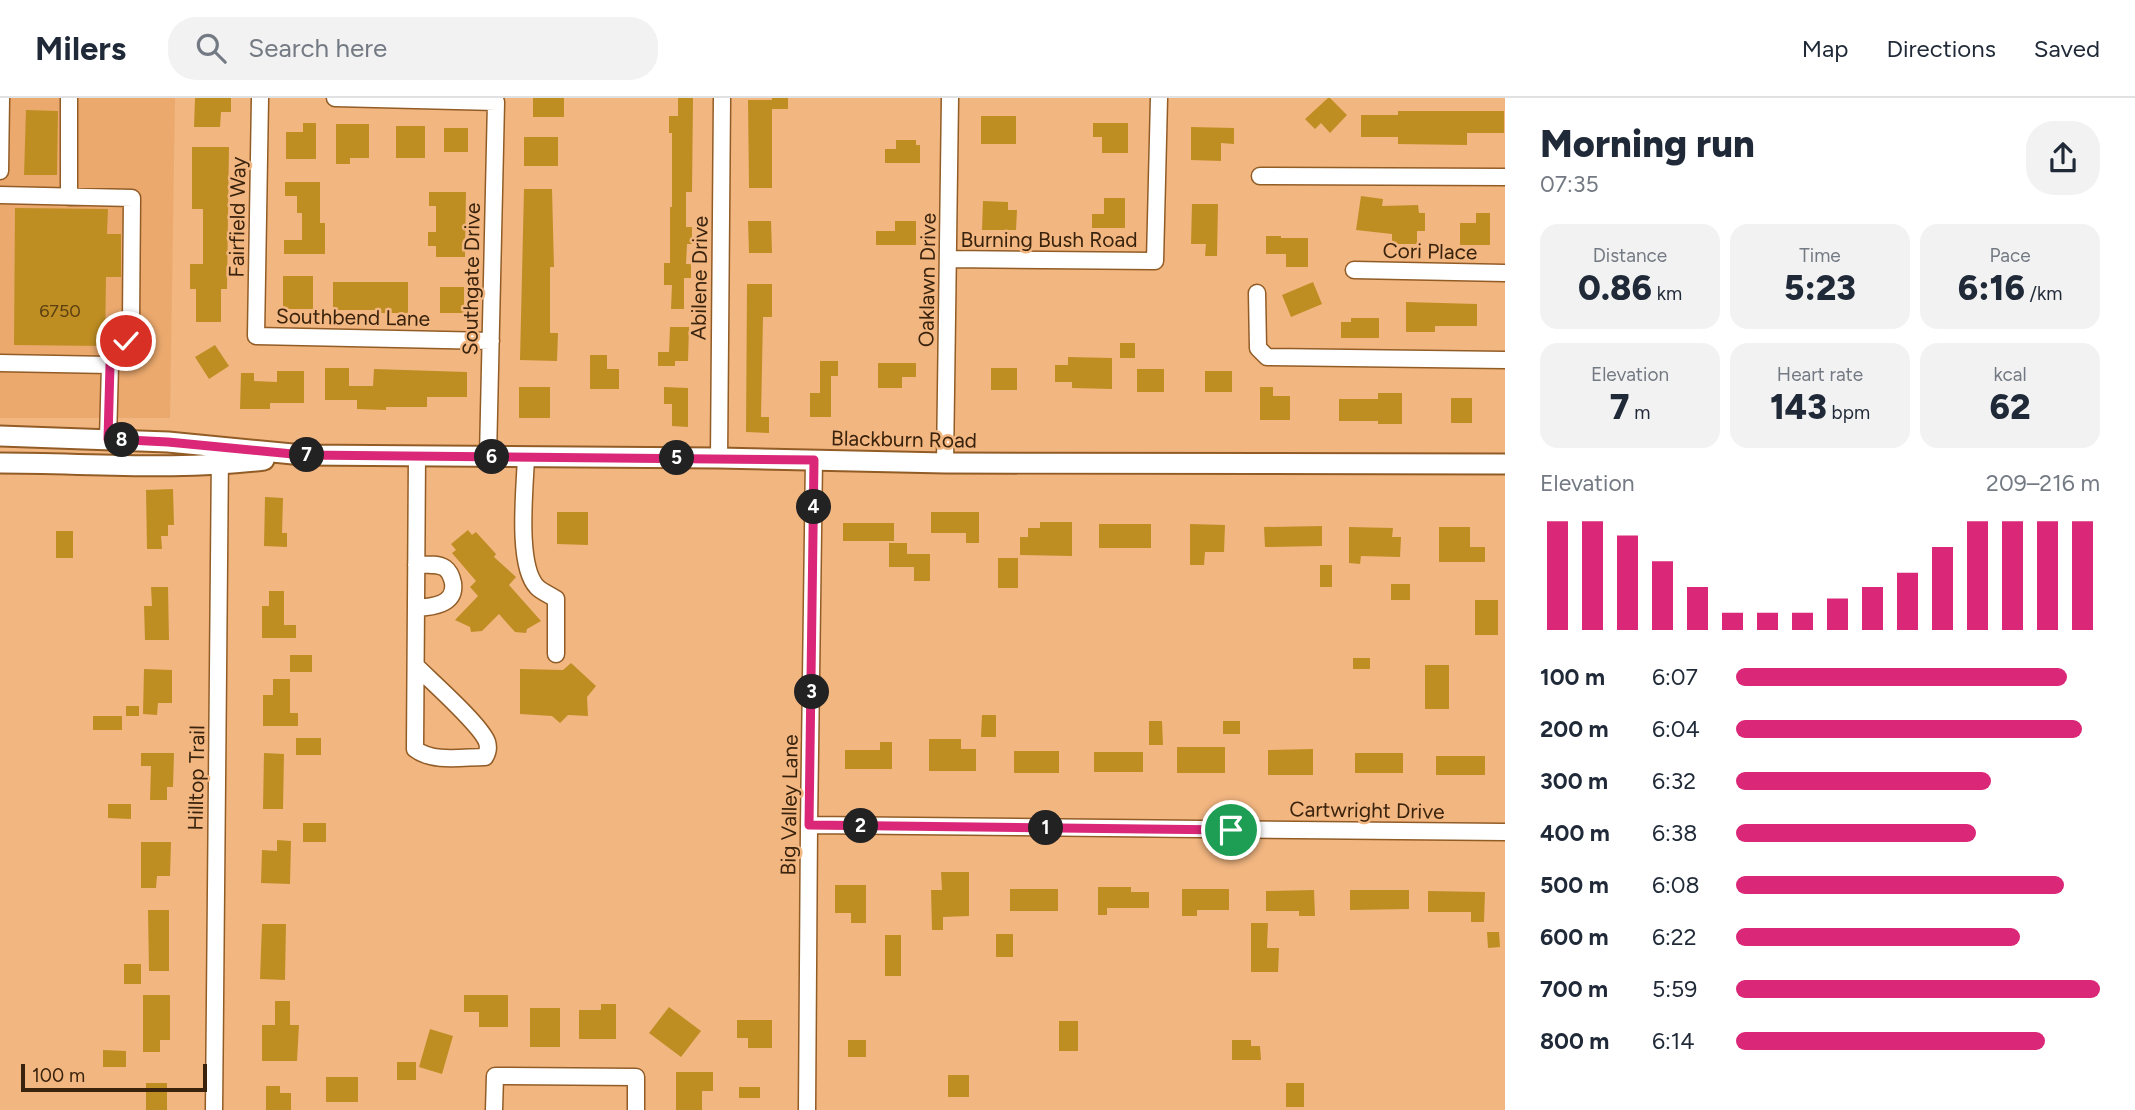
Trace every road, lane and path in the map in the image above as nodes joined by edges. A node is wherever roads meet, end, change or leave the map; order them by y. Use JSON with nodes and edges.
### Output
{"nodes":[{"id":1,"x":1,"y":98,"type":"edge"},
{"id":2,"x":69,"y":98,"type":"edge"},
{"id":3,"x":260,"y":98,"type":"edge"},
{"id":4,"x":335,"y":98,"type":"edge"},
{"id":5,"x":722,"y":98,"type":"edge"},
{"id":6,"x":950,"y":98,"type":"edge"},
{"id":7,"x":1158,"y":98,"type":"edge"},
{"id":8,"x":0,"y":171,"type":"edge"},
{"id":9,"x":1260,"y":176,"type":"dead end"},
{"id":10,"x":1505,"y":177,"type":"edge"},
{"id":11,"x":0,"y":195,"type":"edge"},
{"id":12,"x":69,"y":197,"type":"junction"},
{"id":13,"x":948,"y":259,"type":"junction"},
{"id":14,"x":1354,"y":270,"type":"dead end"},
{"id":15,"x":1505,"y":273,"type":"edge"},
{"id":16,"x":1257,"y":293,"type":"dead end"},
{"id":17,"x":256,"y":336,"type":"joint"},
{"id":18,"x":491,"y":341,"type":"junction"},
{"id":19,"x":1505,"y":360,"type":"edge"},
{"id":20,"x":0,"y":363,"type":"edge"},
{"id":21,"x":110,"y":365,"type":"junction"},
{"id":22,"x":0,"y":436,"type":"edge"},
{"id":23,"x":50,"y":437,"type":"junction"},
{"id":24,"x":108,"y":439,"type":"junction"},
{"id":25,"x":0,"y":449,"type":"edge"},
{"id":26,"x":220,"y":455,"type":"junction"},
{"id":27,"x":417,"y":456,"type":"junction"},
{"id":28,"x":488,"y":457,"type":"junction"},
{"id":29,"x":526,"y":457,"type":"junction"},
{"id":30,"x":719,"y":458,"type":"junction"},
{"id":31,"x":814,"y":460,"type":"junction"},
{"id":32,"x":0,"y":463,"type":"edge"},
{"id":33,"x":945,"y":463,"type":"junction"},
{"id":34,"x":107,"y":464,"type":"junction"},
{"id":35,"x":1505,"y":464,"type":"edge"},
{"id":36,"x":416,"y":565,"type":"junction"},
{"id":37,"x":416,"y":608,"type":"junction"},
{"id":38,"x":556,"y":654,"type":"dead end"},
{"id":39,"x":416,"y":666,"type":"junction"},
{"id":40,"x":809,"y":825,"type":"junction"},
{"id":41,"x":1505,"y":832,"type":"edge"},
{"id":42,"x":214,"y":1110,"type":"edge"},
{"id":43,"x":494,"y":1110,"type":"edge"},
{"id":44,"x":636,"y":1110,"type":"edge"},
{"id":45,"x":807,"y":1110,"type":"edge"}],
"edges":[{"from":1,"to":8,"type":"street"},
{"from":2,"to":12,"type":"street"},
{"from":3,"to":17,"type":"street","name":"Fairfield Way"},
{"from":4,"to":18,"type":"street","name":"Southgate Drive"},
{"from":5,"to":30,"type":"street","name":"Abilene Drive"},
{"from":6,"to":13,"type":"street","name":"Oaklawn Drive"},
{"from":7,"to":13,"type":"street","name":"Burning Bush Road"},
{"from":9,"to":10,"type":"street"},
{"from":11,"to":12,"type":"street"},
{"from":12,"to":21,"type":"street"},
{"from":13,"to":33,"type":"street","name":"Oaklawn Drive"},
{"from":14,"to":15,"type":"street","name":"Cori Place"},
{"from":16,"to":19,"type":"street"},
{"from":17,"to":18,"type":"street","name":"Southbend Lane"},
{"from":18,"to":28,"type":"street","name":"Southgate Drive"},
{"from":20,"to":21,"type":"street"},
{"from":21,"to":24,"type":"street"},
{"from":22,"to":23,"type":"main road","name":"Blackburn Road"},
{"from":23,"to":24,"type":"main road","name":"Blackburn Road"},
{"from":23,"to":25,"type":"main road"},
{"from":24,"to":26,"type":"main road","name":"Blackburn Road"},
{"from":24,"to":34,"type":"main road"},
{"from":26,"to":27,"type":"main road","name":"Blackburn Road"},
{"from":26,"to":34,"type":"main road","name":"Blackburn Road"},
{"from":26,"to":42,"type":"street","name":"Hilltop Trail"},
{"from":27,"to":28,"type":"main road","name":"Blackburn Road"},
{"from":27,"to":36,"type":"street"},
{"from":28,"to":29,"type":"main road","name":"Blackburn Road"},
{"from":29,"to":30,"type":"main road","name":"Blackburn Road"},
{"from":29,"to":38,"type":"street"},
{"from":30,"to":31,"type":"main road","name":"Blackburn Road"},
{"from":31,"to":33,"type":"main road","name":"Blackburn Road"},
{"from":31,"to":40,"type":"street","name":"Big Valley Lane"},
{"from":32,"to":34,"type":"main road","name":"Blackburn Road"},
{"from":33,"to":35,"type":"main road","name":"Blackburn Road"},
{"from":36,"to":37,"type":"street"},
{"from":36,"to":37,"type":"street"},
{"from":37,"to":39,"type":"street"},
{"from":39,"to":39,"type":"street"},
{"from":40,"to":41,"type":"street","name":"Cartwright Drive"},
{"from":40,"to":45,"type":"street","name":"Big Valley Lane"},
{"from":43,"to":44,"type":"street"}]}
